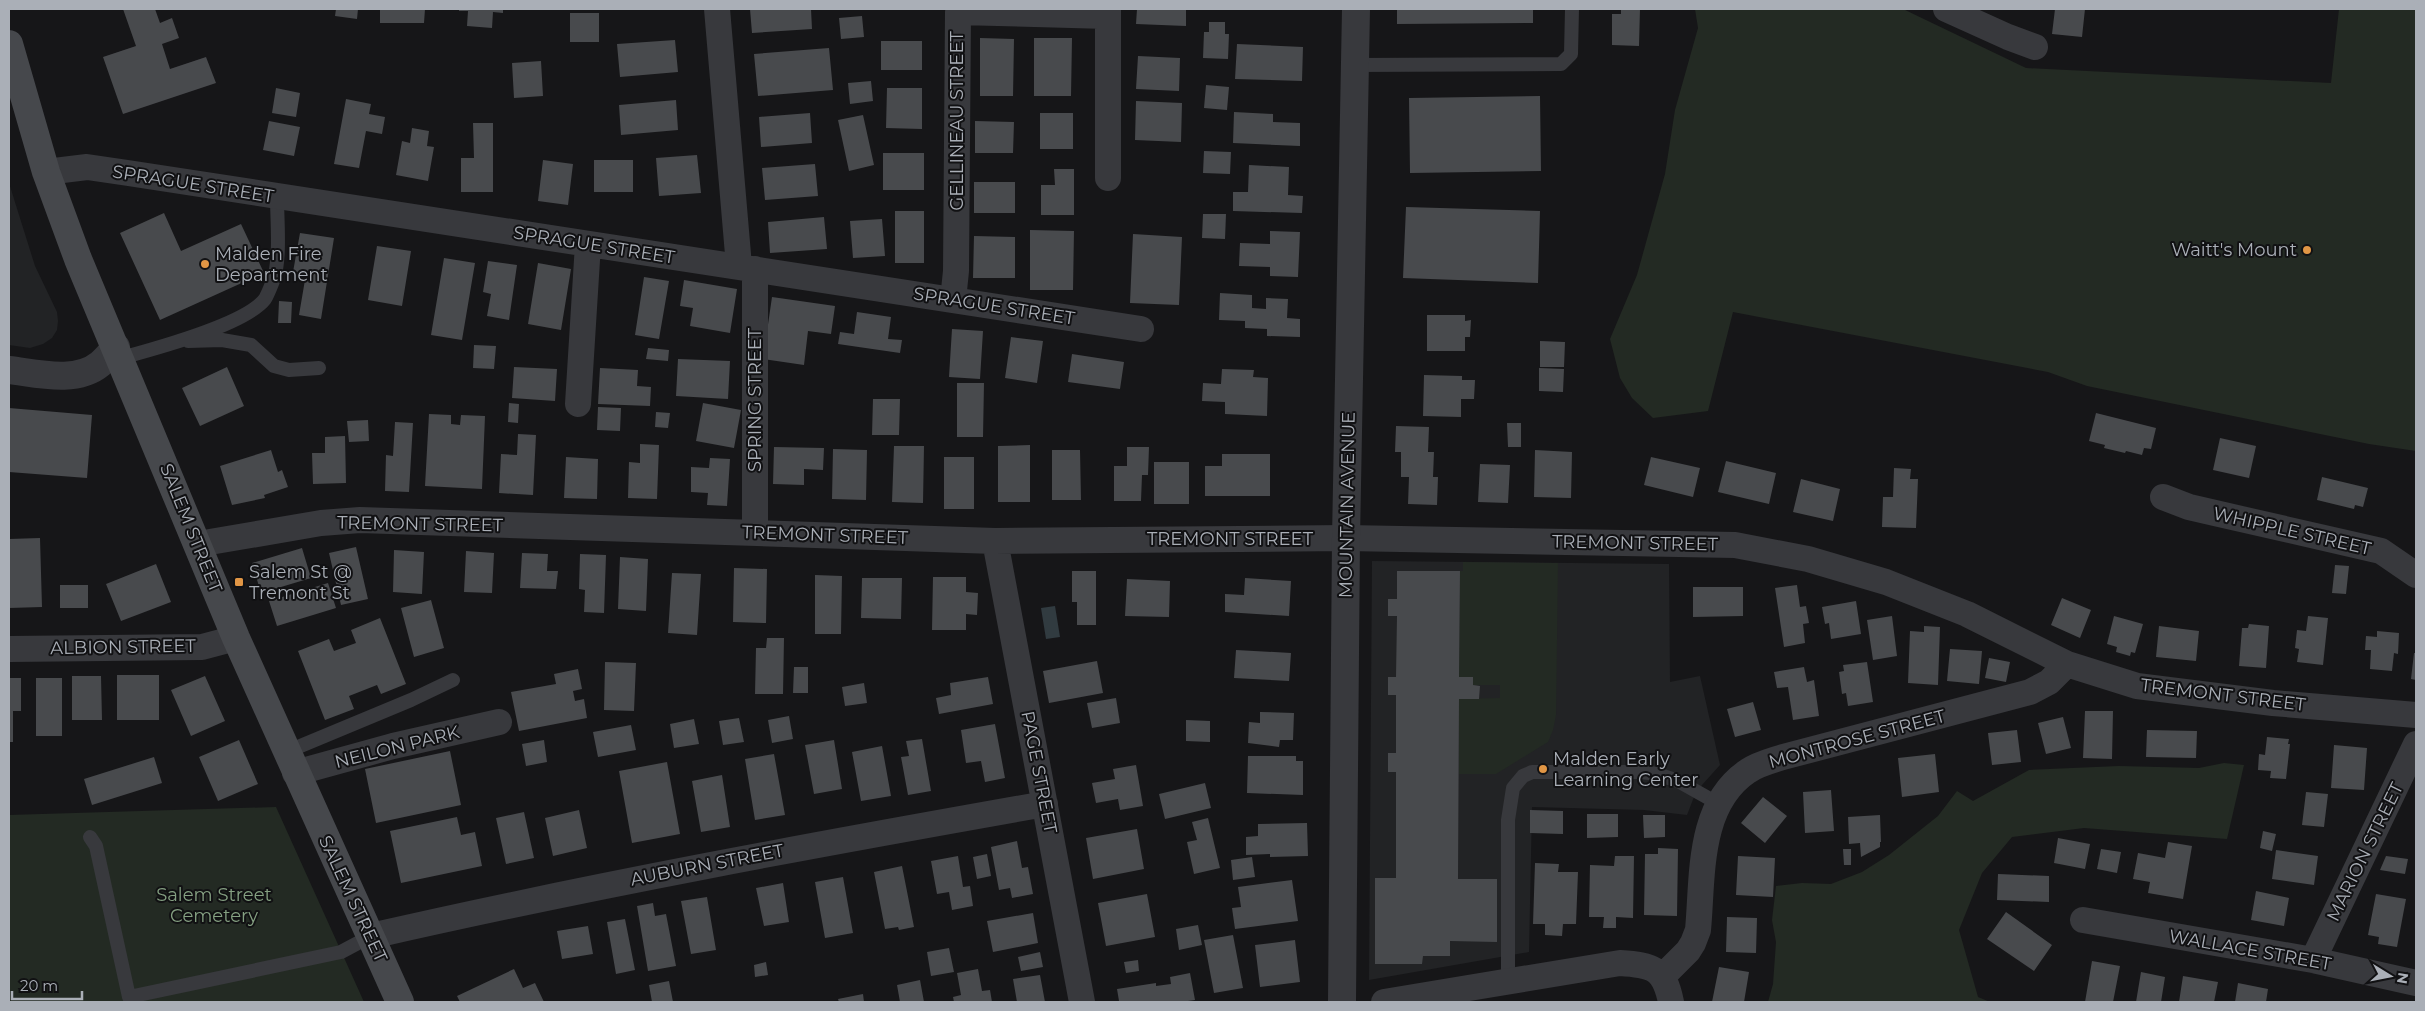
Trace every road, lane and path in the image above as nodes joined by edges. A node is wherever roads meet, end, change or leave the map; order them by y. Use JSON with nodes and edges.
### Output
{"nodes":[{"id":1,"x":717,"y":9,"type":"edge"},
{"id":2,"x":1356,"y":9,"type":"edge"},
{"id":3,"x":1572,"y":9,"type":"edge"},
{"id":4,"x":1946,"y":9,"type":"edge"},
{"id":5,"x":1027,"y":11,"type":"edge"},
{"id":6,"x":1108,"y":12,"type":"edge"},
{"id":7,"x":9,"y":44,"type":"edge"},
{"id":8,"x":2035,"y":47,"type":"dead end"},
{"id":9,"x":1355,"y":65,"type":"junction"},
{"id":10,"x":46,"y":172,"type":"junction"},
{"id":11,"x":1108,"y":178,"type":"dead end"},
{"id":12,"x":277,"y":197,"type":"junction"},
{"id":13,"x":588,"y":244,"type":"junction"},
{"id":14,"x":747,"y":268,"type":"junction"},
{"id":15,"x":953,"y":300,"type":"junction"},
{"id":16,"x":1141,"y":329,"type":"dead end"},
{"id":17,"x":180,"y":342,"type":"junction"},
{"id":18,"x":118,"y":353,"type":"junction"},
{"id":19,"x":319,"y":368,"type":"dead end"},
{"id":20,"x":9,"y":370,"type":"edge"},
{"id":21,"x":578,"y":404,"type":"dead end"},
{"id":22,"x":2164,"y":496,"type":"dead end"},
{"id":23,"x":756,"y":532,"type":"junction"},
{"id":24,"x":1346,"y":538,"type":"junction"},
{"id":25,"x":995,"y":541,"type":"junction"},
{"id":26,"x":198,"y":544,"type":"junction"},
{"id":27,"x":2416,"y":575,"type":"edge"},
{"id":28,"x":236,"y":638,"type":"junction"},
{"id":29,"x":9,"y":649,"type":"edge"},
{"id":30,"x":2067,"y":664,"type":"junction"},
{"id":31,"x":453,"y":680,"type":"dead end"},
{"id":32,"x":2416,"y":715,"type":"edge"},
{"id":33,"x":499,"y":722,"type":"dead end"},
{"id":34,"x":2416,"y":744,"type":"edge"},
{"id":35,"x":291,"y":762,"type":"junction"},
{"id":36,"x":1044,"y":804,"type":"junction"},
{"id":37,"x":1719,"y":804,"type":"junction"},
{"id":38,"x":90,"y":837,"type":"dead end"},
{"id":39,"x":2083,"y":920,"type":"dead end"},
{"id":40,"x":371,"y":936,"type":"junction"},
{"id":41,"x":2313,"y":960,"type":"junction"},
{"id":42,"x":1663,"y":976,"type":"junction"},
{"id":43,"x":1508,"y":981,"type":"junction"},
{"id":44,"x":2416,"y":983,"type":"edge"},
{"id":45,"x":129,"y":999,"type":"edge"},
{"id":46,"x":1420,"y":999,"type":"edge"},
{"id":47,"x":400,"y":1002,"type":"edge"},
{"id":48,"x":1082,"y":1002,"type":"edge"},
{"id":49,"x":1342,"y":1002,"type":"edge"},
{"id":50,"x":1384,"y":1002,"type":"edge"},
{"id":51,"x":1671,"y":1002,"type":"edge"}],
"edges":[{"from":1,"to":14,"type":"street","name":"SPRING STREET"},
{"from":2,"to":9,"type":"street","name":"MOUNTAIN AVENUE"},
{"from":3,"to":9,"type":"lane"},
{"from":4,"to":8,"type":"street"},
{"from":5,"to":6,"type":"street"},
{"from":5,"to":15,"type":"street","name":"GELLINEAU STREET"},
{"from":6,"to":11,"type":"street"},
{"from":7,"to":10,"type":"main road","name":"SALEM STREET"},
{"from":9,"to":24,"type":"street","name":"MOUNTAIN AVENUE"},
{"from":10,"to":12,"type":"street","name":"SPRAGUE STREET"},
{"from":10,"to":18,"type":"main road","name":"SALEM STREET"},
{"from":12,"to":13,"type":"street","name":"SPRAGUE STREET"},
{"from":12,"to":17,"type":"lane"},
{"from":13,"to":14,"type":"street","name":"SPRAGUE STREET"},
{"from":13,"to":21,"type":"street"},
{"from":14,"to":15,"type":"street","name":"SPRAGUE STREET"},
{"from":14,"to":23,"type":"street","name":"SPRING STREET"},
{"from":15,"to":16,"type":"street","name":"SPRAGUE STREET"},
{"from":17,"to":18,"type":"lane"},
{"from":17,"to":19,"type":"lane"},
{"from":18,"to":20,"type":"street"},
{"from":18,"to":26,"type":"main road","name":"SALEM STREET"},
{"from":22,"to":27,"type":"street","name":"WHIPPLE STREET"},
{"from":23,"to":25,"type":"street","name":"TREMONT STREET"},
{"from":23,"to":26,"type":"street","name":"TREMONT STREET"},
{"from":24,"to":25,"type":"street","name":"TREMONT STREET"},
{"from":24,"to":30,"type":"street","name":"TREMONT STREET"},
{"from":24,"to":49,"type":"street","name":"MOUNTAIN AVENUE"},
{"from":25,"to":36,"type":"street","name":"PAGE STREET"},
{"from":26,"to":28,"type":"main road","name":"SALEM STREET"},
{"from":28,"to":29,"type":"street","name":"ALBION STREET"},
{"from":28,"to":35,"type":"main road","name":"SALEM STREET"},
{"from":30,"to":32,"type":"street","name":"TREMONT STREET"},
{"from":30,"to":37,"type":"street","name":"MONTROSE STREET"},
{"from":31,"to":35,"type":"lane"},
{"from":33,"to":35,"type":"street","name":"NEILON PARK"},
{"from":34,"to":41,"type":"street","name":"MARION STREET"},
{"from":35,"to":40,"type":"main road","name":"SALEM STREET"},
{"from":36,"to":40,"type":"street","name":"AUBURN STREET"},
{"from":36,"to":48,"type":"street","name":"PAGE STREET"},
{"from":37,"to":42,"type":"street","name":"MONTROSE STREET"},
{"from":37,"to":43,"type":"lane"},
{"from":38,"to":45,"type":"lane"},
{"from":39,"to":41,"type":"street","name":"WALLACE STREET"},
{"from":40,"to":45,"type":"lane"},
{"from":40,"to":47,"type":"main road","name":"SALEM STREET"},
{"from":41,"to":44,"type":"street","name":"WALLACE STREET"},
{"from":42,"to":43,"type":"street"},
{"from":42,"to":51,"type":"street"},
{"from":43,"to":46,"type":"street"},
{"from":46,"to":50,"type":"street"}]}
